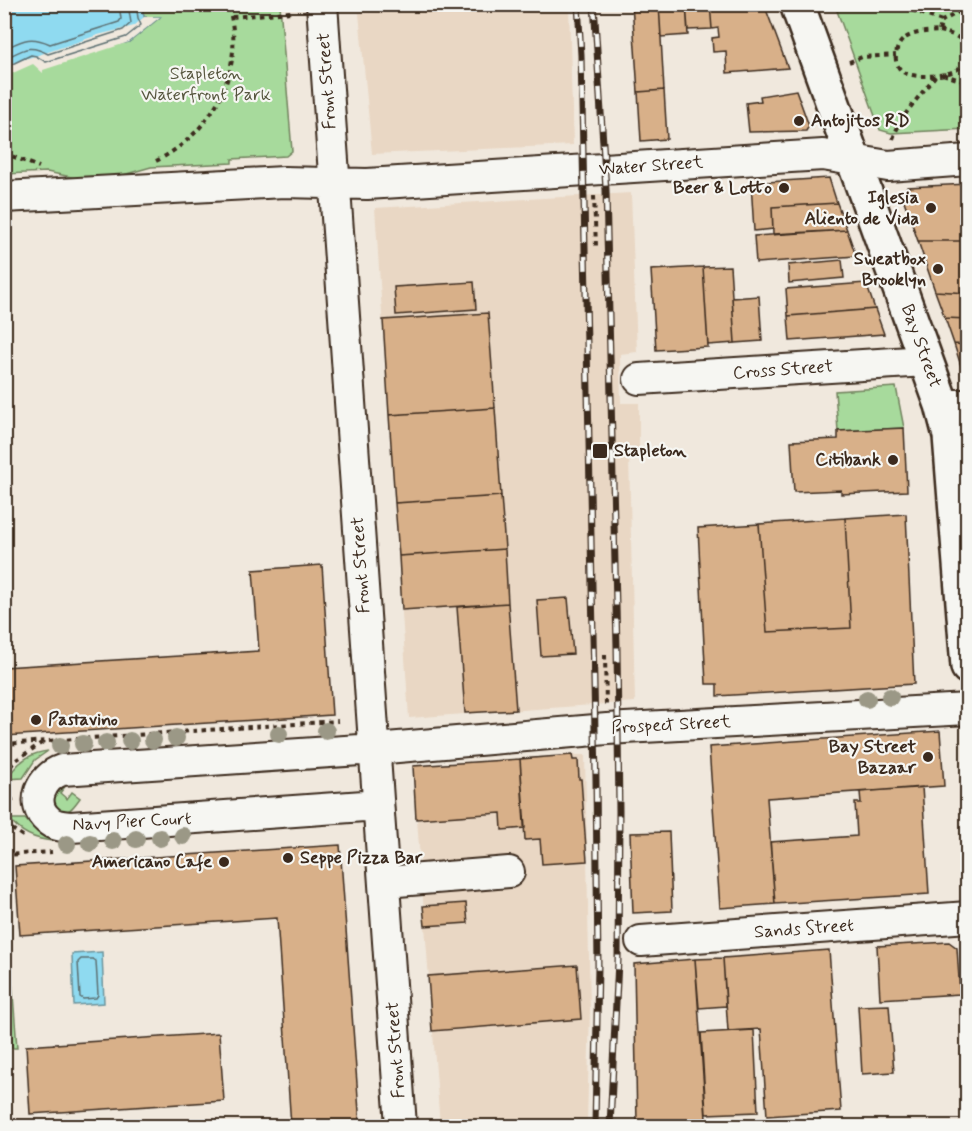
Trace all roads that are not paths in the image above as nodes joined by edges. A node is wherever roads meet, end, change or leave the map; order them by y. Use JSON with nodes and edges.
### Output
{"nodes":[{"id":1,"x":322,"y":4,"type":"edge"},
{"id":2,"x":797,"y":4,"type":"edge"},
{"id":3,"x":855,"y":160,"type":"junction"},
{"id":4,"x":968,"y":160,"type":"edge"},
{"id":5,"x":334,"y":183,"type":"junction"},
{"id":6,"x":4,"y":197,"type":"edge"},
{"id":7,"x":926,"y":361,"type":"junction"},
{"id":8,"x":639,"y":379,"type":"dead end"},
{"id":9,"x":955,"y":405,"type":"edge"},
{"id":10,"x":968,"y":667,"type":"edge"},
{"id":11,"x":968,"y":709,"type":"edge"},
{"id":12,"x":375,"y":749,"type":"junction"},
{"id":13,"x":378,"y":805,"type":"junction"},
{"id":14,"x":509,"y":872,"type":"dead end"},
{"id":15,"x":385,"y":882,"type":"junction"},
{"id":16,"x":968,"y":917,"type":"edge"},
{"id":17,"x":641,"y":940,"type":"dead end"},
{"id":18,"x":401,"y":1126,"type":"edge"}],
"edges":[{"from":1,"to":5,"type":"street","name":"Front Street"},
{"from":2,"to":3,"type":"main road","name":"Bay Street"},
{"from":3,"to":4,"type":"street","name":"Water Street"},
{"from":3,"to":5,"type":"street","name":"Water Street"},
{"from":3,"to":7,"type":"main road","name":"Bay Street"},
{"from":5,"to":6,"type":"street","name":"Water Street"},
{"from":5,"to":12,"type":"street","name":"Front Street"},
{"from":7,"to":8,"type":"street","name":"Cross Street"},
{"from":7,"to":9,"type":"main road","name":"Bay Street"},
{"from":9,"to":10,"type":"main road","name":"Bay Street"},
{"from":11,"to":12,"type":"street","name":"Prospect Street"},
{"from":12,"to":13,"type":"street","name":"Front Street"},
{"from":12,"to":13,"type":"street","name":"Navy Pier Court"},
{"from":13,"to":15,"type":"street","name":"Front Street"},
{"from":14,"to":15,"type":"street"},
{"from":15,"to":18,"type":"street","name":"Front Street"},
{"from":16,"to":17,"type":"street","name":"Sands Street"}]}
